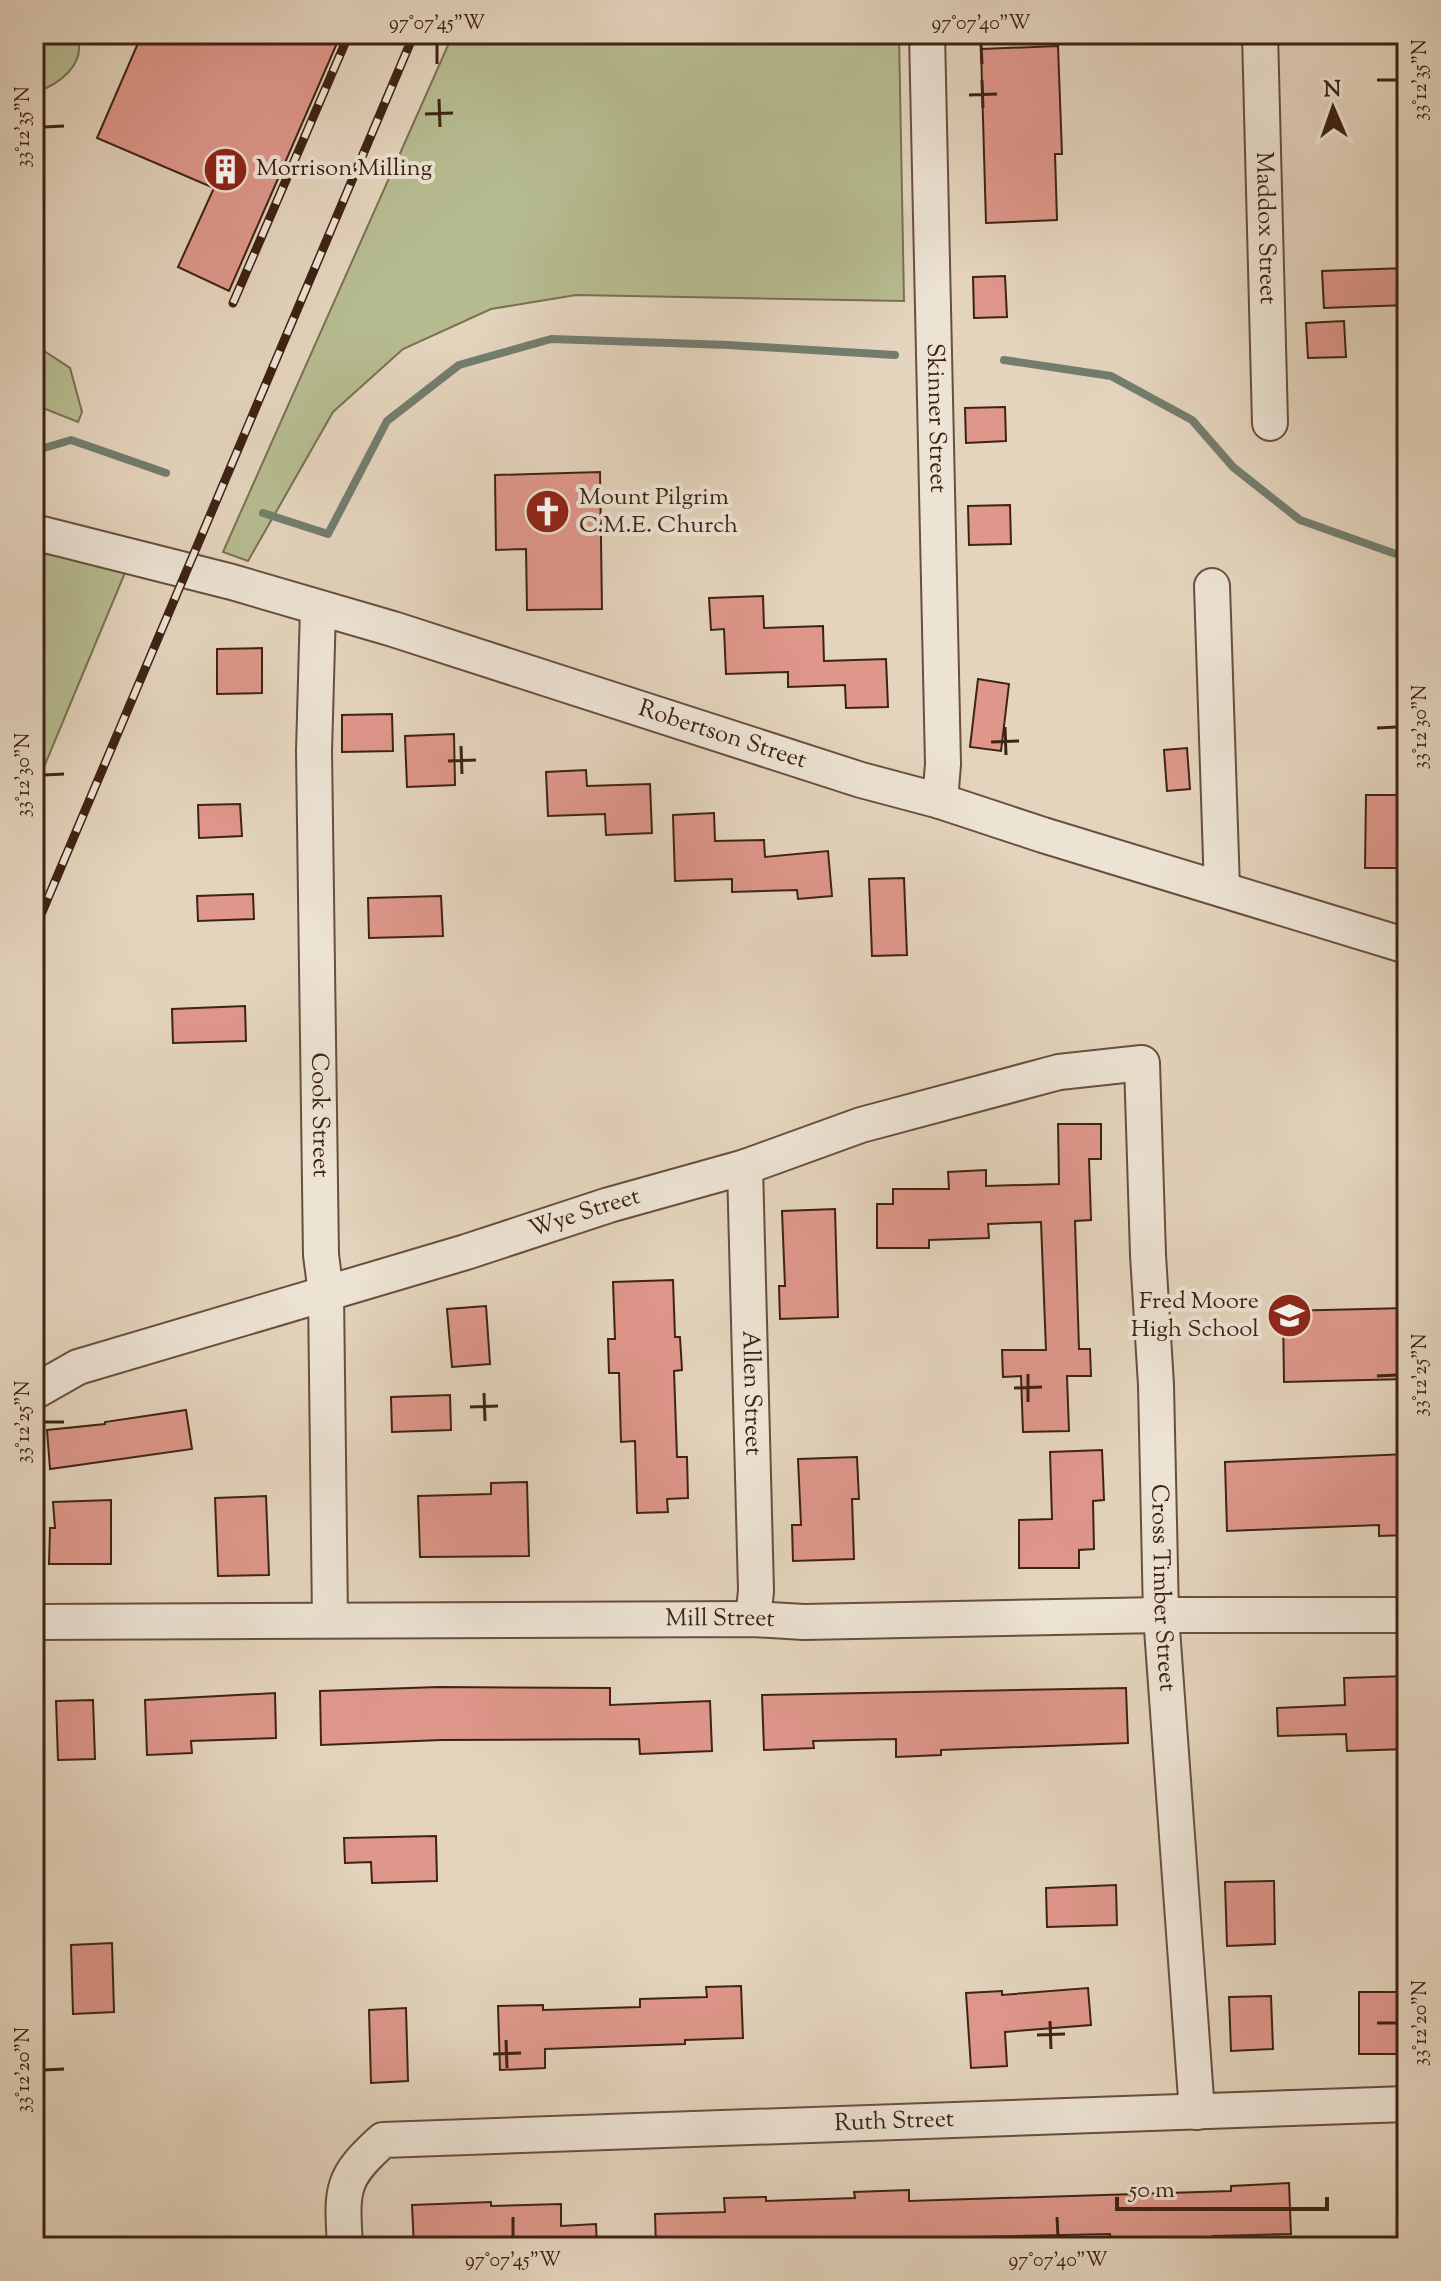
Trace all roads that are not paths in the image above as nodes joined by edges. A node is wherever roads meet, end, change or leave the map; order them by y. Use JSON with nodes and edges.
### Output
{"nodes":[{"id":1,"x":927,"y":34,"type":"edge"},
{"id":2,"x":1260,"y":34,"type":"edge"},
{"id":3,"x":1270,"y":423,"type":"dead end"},
{"id":4,"x":34,"y":532,"type":"edge"},
{"id":5,"x":1212,"y":586,"type":"dead end"},
{"id":6,"x":318,"y":609,"type":"junction"},
{"id":7,"x":940,"y":801,"type":"junction"},
{"id":8,"x":1222,"y":889,"type":"junction"},
{"id":9,"x":1407,"y":946,"type":"edge"},
{"id":10,"x":1142,"y":1063,"type":"joint"},
{"id":11,"x":745,"y":1167,"type":"junction"},
{"id":12,"x":326,"y":1293,"type":"junction"},
{"id":13,"x":34,"y":1392,"type":"edge"},
{"id":14,"x":1161,"y":1615,"type":"junction"},
{"id":15,"x":1407,"y":1615,"type":"edge"},
{"id":16,"x":753,"y":1619,"type":"junction"},
{"id":17,"x":330,"y":1620,"type":"junction"},
{"id":18,"x":34,"y":1622,"type":"edge"},
{"id":19,"x":1407,"y":2104,"type":"edge"},
{"id":20,"x":1197,"y":2112,"type":"junction"},
{"id":21,"x":345,"y":2247,"type":"edge"}],
"edges":[{"from":1,"to":7,"type":"street","name":"Skinner Street"},
{"from":2,"to":3,"type":"street","name":"Maddox Street"},
{"from":4,"to":6,"type":"street","name":"Robertson Street"},
{"from":5,"to":8,"type":"street"},
{"from":6,"to":7,"type":"street","name":"Robertson Street"},
{"from":6,"to":12,"type":"street","name":"Cook Street"},
{"from":7,"to":8,"type":"street","name":"Robertson Street"},
{"from":8,"to":9,"type":"street","name":"Robertson Street"},
{"from":10,"to":11,"type":"street","name":"Wye Street"},
{"from":10,"to":14,"type":"street","name":"Cross Timber Street"},
{"from":11,"to":12,"type":"street","name":"Wye Street"},
{"from":11,"to":16,"type":"street","name":"Allen Street"},
{"from":12,"to":13,"type":"street","name":"Wye Street"},
{"from":12,"to":17,"type":"street","name":"Cook Street"},
{"from":14,"to":15,"type":"street","name":"Mill Street"},
{"from":14,"to":16,"type":"street","name":"Mill Street"},
{"from":14,"to":20,"type":"street","name":"Cross Timber Street"},
{"from":16,"to":17,"type":"street","name":"Mill Street"},
{"from":17,"to":18,"type":"street","name":"Mill Street"},
{"from":19,"to":20,"type":"street","name":"Ruth Street"},
{"from":20,"to":21,"type":"street","name":"Ruth Street"}]}
